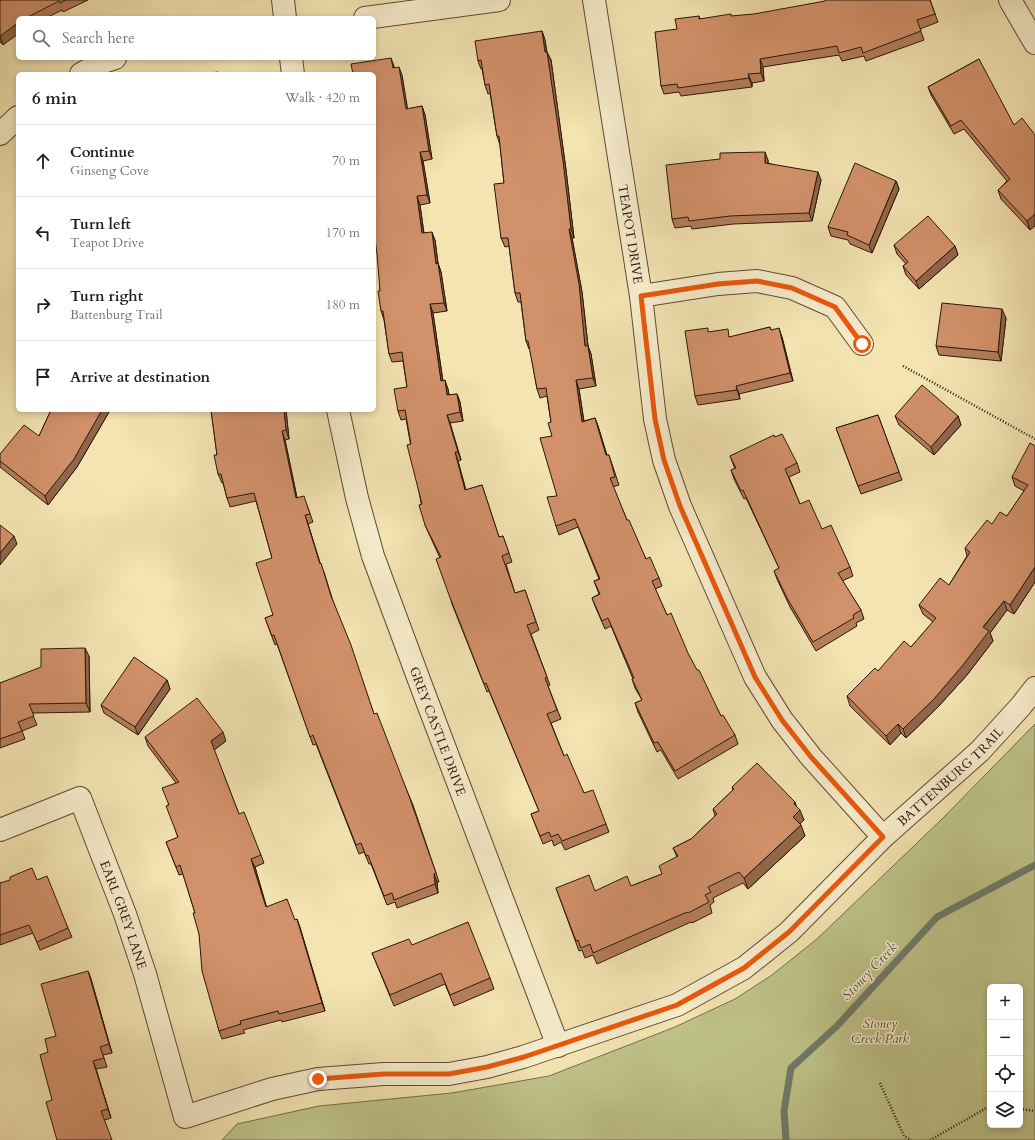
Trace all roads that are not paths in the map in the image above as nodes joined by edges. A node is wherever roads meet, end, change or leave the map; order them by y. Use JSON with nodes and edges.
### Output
{"nodes":[{"id":1,"x":283,"y":0,"type":"edge"},
{"id":2,"x":499,"y":0,"type":"edge"},
{"id":3,"x":594,"y":0,"type":"edge"},
{"id":4,"x":1010,"y":0,"type":"edge"},
{"id":5,"x":285,"y":16,"type":"edge"},
{"id":6,"x":376,"y":17,"type":"edge"},
{"id":7,"x":1035,"y":43,"type":"edge"},
{"id":8,"x":109,"y":60,"type":"edge"},
{"id":9,"x":291,"y":60,"type":"edge"},
{"id":10,"x":84,"y":72,"type":"edge"},
{"id":11,"x":293,"y":72,"type":"edge"},
{"id":12,"x":16,"y":120,"type":"edge"},
{"id":13,"x":0,"y":134,"type":"edge"},
{"id":14,"x":641,"y":296,"type":"junction"},
{"id":15,"x":862,"y":344,"type":"dead end"},
{"id":16,"x":338,"y":412,"type":"edge"},
{"id":17,"x":1035,"y":688,"type":"edge"},
{"id":18,"x":0,"y":830,"type":"edge"},
{"id":19,"x":883,"y":837,"type":"junction"},
{"id":20,"x":558,"y":1046,"type":"junction"},
{"id":21,"x":186,"y":1117,"type":"joint"}],
"edges":[{"from":1,"to":5,"type":"street"},
{"from":2,"to":6,"type":"street"},
{"from":3,"to":14,"type":"street","name":"TEAPOT DRIVE"},
{"from":4,"to":7,"type":"street"},
{"from":8,"to":10,"type":"street"},
{"from":9,"to":11,"type":"street"},
{"from":12,"to":13,"type":"street"},
{"from":14,"to":15,"type":"street"},
{"from":14,"to":19,"type":"street","name":"TEAPOT DRIVE"},
{"from":16,"to":20,"type":"street","name":"GREY CASTLE DRIVE"},
{"from":17,"to":19,"type":"street","name":"BATTENBURG TRAIL"},
{"from":18,"to":21,"type":"street","name":"EARL GREY LANE"},
{"from":19,"to":20,"type":"street","name":"BATTENBURG TRAIL"},
{"from":20,"to":21,"type":"street","name":"BATTENBURG TRAIL"}]}
